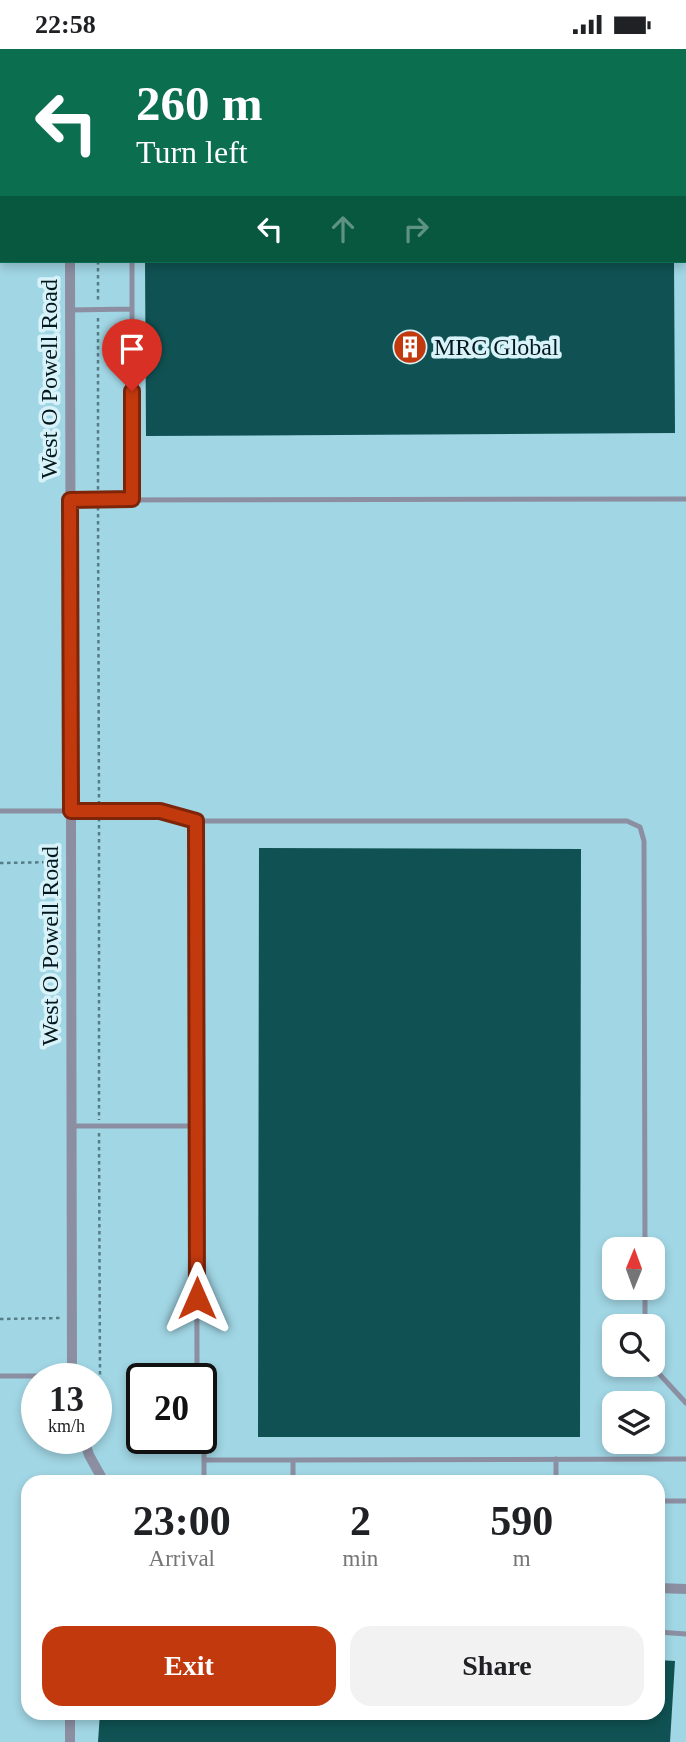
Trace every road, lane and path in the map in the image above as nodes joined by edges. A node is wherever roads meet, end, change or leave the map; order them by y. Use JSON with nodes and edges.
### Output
{"nodes":[{"id":1,"x":70,"y":263,"type":"edge"},
{"id":2,"x":132,"y":263,"type":"edge"},
{"id":3,"x":132,"y":309,"type":"junction"},
{"id":4,"x":70,"y":310,"type":"junction"},
{"id":5,"x":132,"y":499,"type":"junction"},
{"id":6,"x":686,"y":499,"type":"edge"},
{"id":7,"x":70,"y":500,"type":"junction"},
{"id":8,"x":0,"y":811,"type":"edge"},
{"id":9,"x":71,"y":811,"type":"junction"},
{"id":10,"x":196,"y":821,"type":"junction"},
{"id":11,"x":71,"y":862,"type":"junction"},
{"id":12,"x":0,"y":863,"type":"edge"},
{"id":13,"x":72,"y":1126,"type":"junction"},
{"id":14,"x":197,"y":1126,"type":"junction"},
{"id":15,"x":645,"y":1237,"type":"edge"},
{"id":16,"x":72,"y":1318,"type":"junction"},
{"id":17,"x":0,"y":1319,"type":"edge"},
{"id":18,"x":72,"y":1363,"type":"edge"},
{"id":19,"x":197,"y":1363,"type":"edge"},
{"id":20,"x":0,"y":1376,"type":"edge"},
{"id":21,"x":21,"y":1377,"type":"edge"},
{"id":22,"x":662,"y":1377,"type":"edge"},
{"id":23,"x":686,"y":1403,"type":"edge"},
{"id":24,"x":89,"y":1454,"type":"edge"},
{"id":25,"x":204,"y":1454,"type":"edge"},
{"id":26,"x":556,"y":1459,"type":"junction"},
{"id":27,"x":686,"y":1459,"type":"edge"},
{"id":28,"x":204,"y":1460,"type":"junction"},
{"id":29,"x":293,"y":1460,"type":"junction"},
{"id":30,"x":100,"y":1475,"type":"edge"},
{"id":31,"x":204,"y":1475,"type":"edge"},
{"id":32,"x":293,"y":1475,"type":"edge"},
{"id":33,"x":556,"y":1475,"type":"edge"},
{"id":34,"x":665,"y":1501,"type":"edge"},
{"id":35,"x":686,"y":1501,"type":"edge"},
{"id":36,"x":665,"y":1588,"type":"edge"},
{"id":37,"x":686,"y":1589,"type":"edge"},
{"id":38,"x":665,"y":1632,"type":"edge"},
{"id":39,"x":686,"y":1634,"type":"edge"},
{"id":40,"x":70,"y":1720,"type":"edge"},
{"id":41,"x":70,"y":1742,"type":"edge"}],
"edges":[{"from":1,"to":4,"type":"street","name":"West O Powell Road"},
{"from":2,"to":3,"type":"lane"},
{"from":3,"to":4,"type":"lane"},
{"from":3,"to":5,"type":"lane"},
{"from":4,"to":7,"type":"street","name":"West O Powell Road"},
{"from":5,"to":6,"type":"lane"},
{"from":5,"to":7,"type":"lane"},
{"from":7,"to":9,"type":"street","name":"West O Powell Road"},
{"from":8,"to":9,"type":"lane"},
{"from":9,"to":10,"type":"lane"},
{"from":9,"to":11,"type":"street","name":"West O Powell Road"},
{"from":10,"to":14,"type":"lane"},
{"from":10,"to":15,"type":"lane"},
{"from":11,"to":12,"type":"path"},
{"from":11,"to":13,"type":"street","name":"West O Powell Road"},
{"from":13,"to":14,"type":"lane"},
{"from":13,"to":16,"type":"street","name":"West O Powell Road"},
{"from":14,"to":19,"type":"lane"},
{"from":16,"to":17,"type":"path"},
{"from":16,"to":18,"type":"street","name":"West O Powell Road"},
{"from":20,"to":21,"type":"lane"},
{"from":22,"to":23,"type":"lane"},
{"from":24,"to":30,"type":"street"},
{"from":25,"to":28,"type":"lane"},
{"from":26,"to":27,"type":"lane"},
{"from":26,"to":29,"type":"lane"},
{"from":26,"to":33,"type":"lane"},
{"from":28,"to":29,"type":"lane"},
{"from":28,"to":31,"type":"lane"},
{"from":29,"to":32,"type":"lane"},
{"from":34,"to":35,"type":"lane"},
{"from":36,"to":37,"type":"street"},
{"from":38,"to":39,"type":"lane"},
{"from":40,"to":41,"type":"street"}]}
